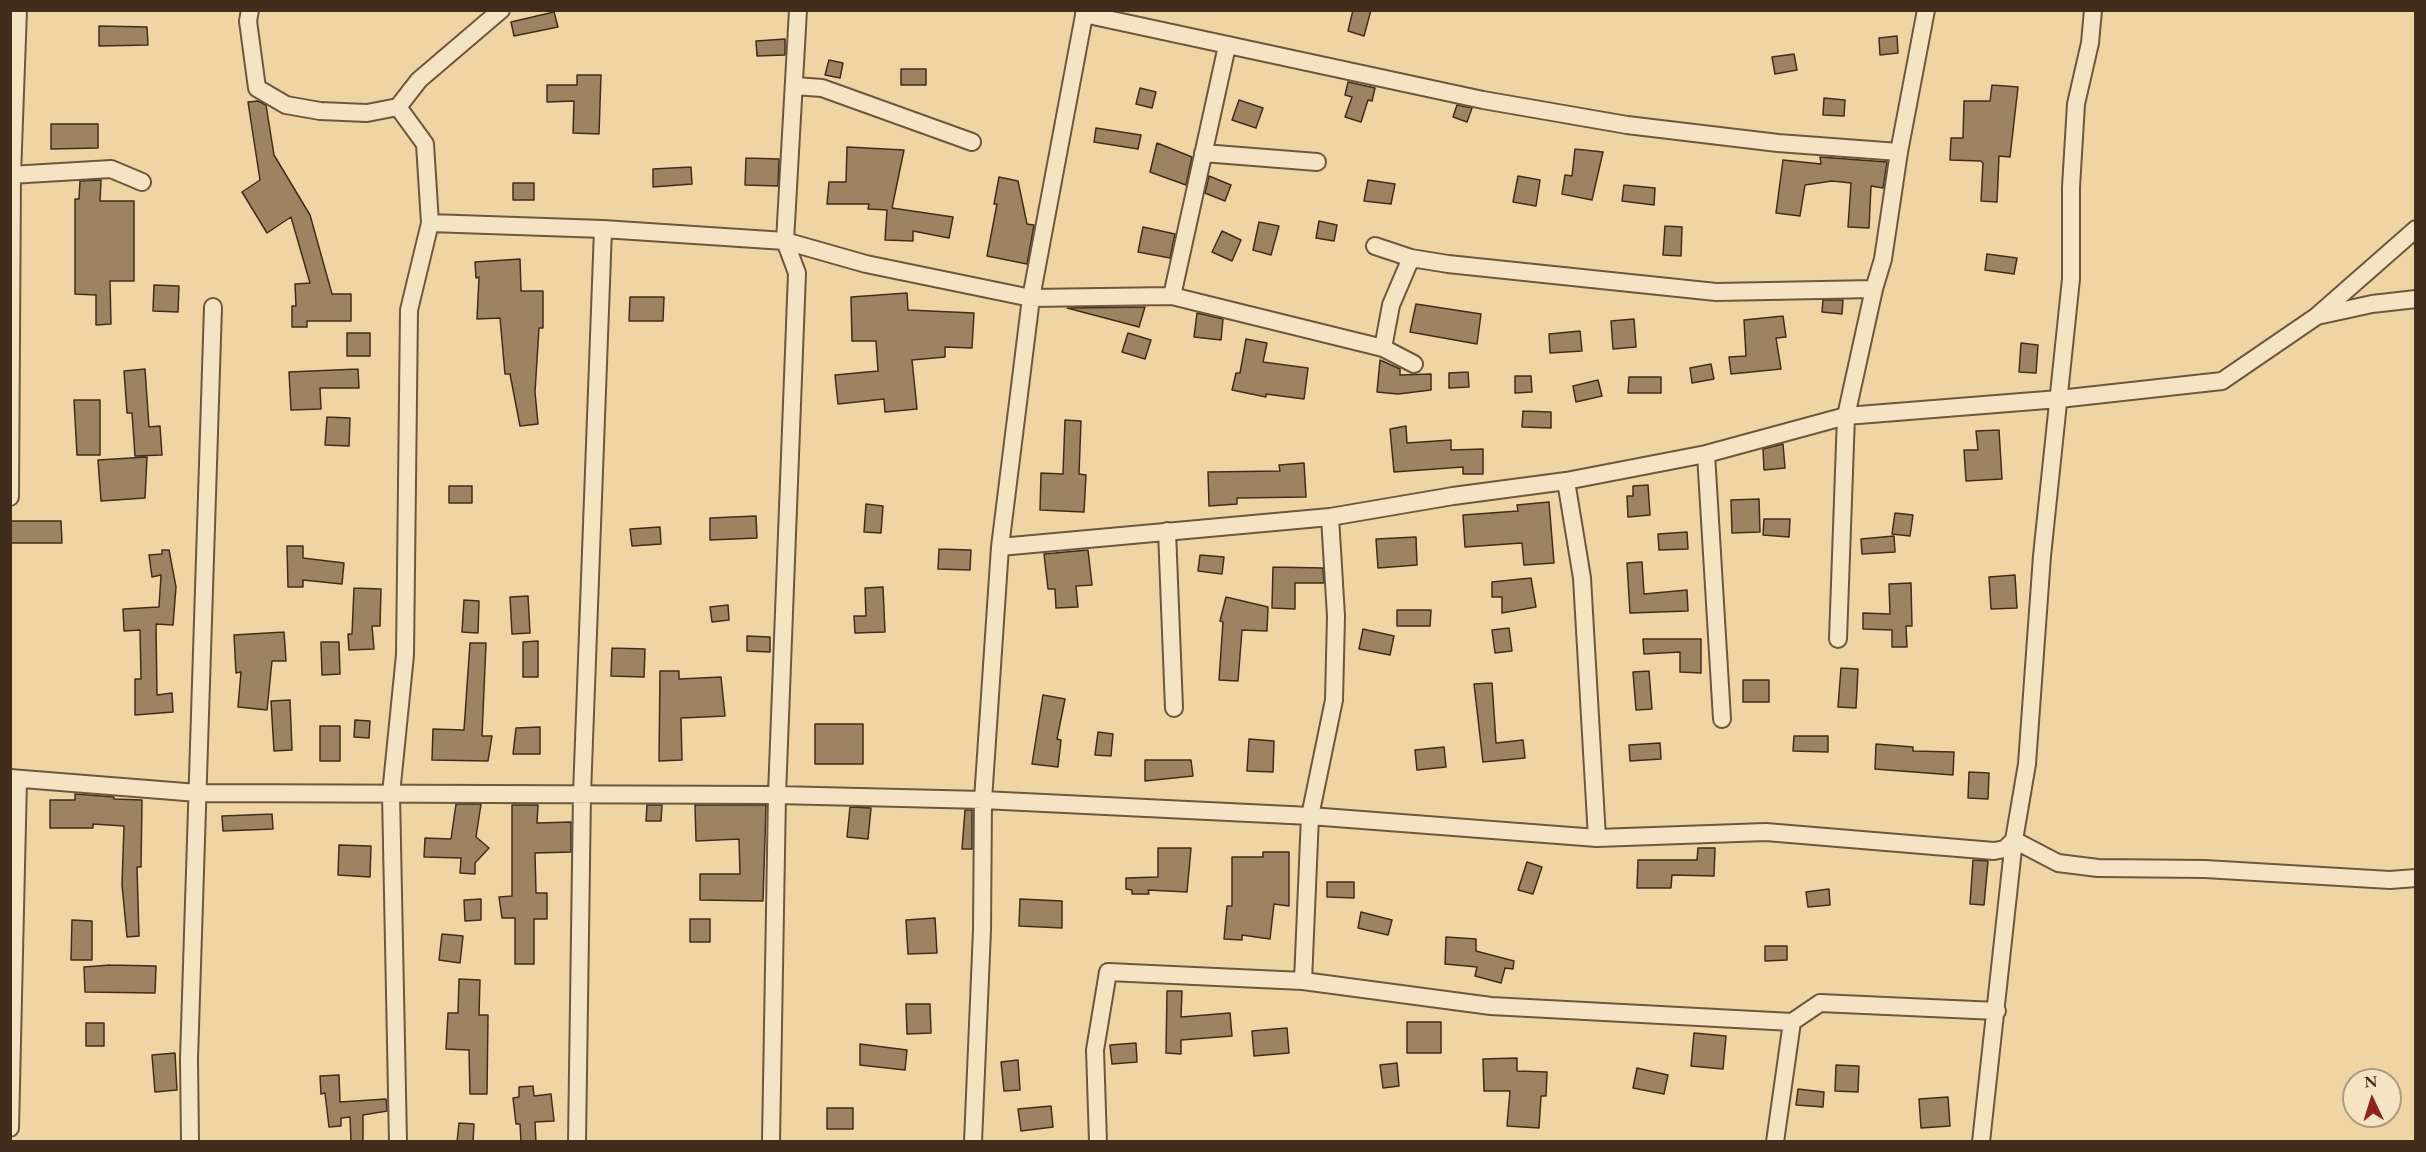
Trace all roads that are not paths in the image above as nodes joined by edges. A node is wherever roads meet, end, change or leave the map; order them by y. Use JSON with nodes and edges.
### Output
{"nodes":[{"id":1,"x":18,"y":10,"type":"edge"},
{"id":2,"x":250,"y":10,"type":"edge"},
{"id":3,"x":501,"y":10,"type":"edge"},
{"id":4,"x":798,"y":10,"type":"edge"},
{"id":5,"x":1926,"y":10,"type":"edge"},
{"id":6,"x":2094,"y":11,"type":"edge"},
{"id":7,"x":1084,"y":12,"type":"edge"},
{"id":8,"x":1227,"y":46,"type":"junction"},
{"id":9,"x":795,"y":86,"type":"junction"},
{"id":10,"x":398,"y":107,"type":"junction"},
{"id":11,"x":972,"y":142,"type":"dead end"},
{"id":12,"x":1899,"y":152,"type":"junction"},
{"id":13,"x":1203,"y":153,"type":"junction"},
{"id":14,"x":1317,"y":162,"type":"dead end"},
{"id":15,"x":11,"y":175,"type":"edge"},
{"id":16,"x":141,"y":182,"type":"dead end"},
{"id":17,"x":430,"y":223,"type":"junction"},
{"id":18,"x":603,"y":229,"type":"junction"},
{"id":19,"x":2415,"y":229,"type":"edge"},
{"id":20,"x":785,"y":241,"type":"junction"},
{"id":21,"x":1375,"y":246,"type":"dead end"},
{"id":22,"x":1411,"y":258,"type":"junction"},
{"id":23,"x":1874,"y":289,"type":"junction"},
{"id":24,"x":1172,"y":296,"type":"junction"},
{"id":25,"x":1030,"y":298,"type":"junction"},
{"id":26,"x":2415,"y":299,"type":"edge"},
{"id":27,"x":213,"y":307,"type":"dead end"},
{"id":28,"x":2317,"y":316,"type":"junction"},
{"id":29,"x":1383,"y":348,"type":"junction"},
{"id":30,"x":1414,"y":364,"type":"dead end"},
{"id":31,"x":2059,"y":399,"type":"junction"},
{"id":32,"x":1845,"y":416,"type":"junction"},
{"id":33,"x":1706,"y":454,"type":"junction"},
{"id":34,"x":1566,"y":481,"type":"junction"},
{"id":35,"x":10,"y":497,"type":"edge"},
{"id":36,"x":1330,"y":517,"type":"junction"},
{"id":37,"x":1167,"y":531,"type":"junction"},
{"id":38,"x":1000,"y":547,"type":"junction"},
{"id":39,"x":1838,"y":639,"type":"dead end"},
{"id":40,"x":1174,"y":708,"type":"dead end"},
{"id":41,"x":1722,"y":719,"type":"dead end"},
{"id":42,"x":14,"y":779,"type":"edge"},
{"id":43,"x":198,"y":793,"type":"junction"},
{"id":44,"x":391,"y":794,"type":"junction"},
{"id":45,"x":582,"y":794,"type":"junction"},
{"id":46,"x":777,"y":795,"type":"junction"},
{"id":47,"x":983,"y":800,"type":"junction"},
{"id":48,"x":1310,"y":816,"type":"junction"},
{"id":49,"x":1597,"y":838,"type":"junction"},
{"id":50,"x":2014,"y":840,"type":"junction"},
{"id":51,"x":2415,"y":878,"type":"edge"},
{"id":52,"x":1303,"y":981,"type":"junction"},
{"id":53,"x":1997,"y":1011,"type":"junction"},
{"id":54,"x":1792,"y":1022,"type":"junction"},
{"id":55,"x":10,"y":1128,"type":"edge"},
{"id":56,"x":190,"y":1142,"type":"edge"},
{"id":57,"x":398,"y":1142,"type":"edge"},
{"id":58,"x":578,"y":1142,"type":"edge"},
{"id":59,"x":771,"y":1142,"type":"edge"},
{"id":60,"x":973,"y":1142,"type":"edge"},
{"id":61,"x":1098,"y":1142,"type":"edge"},
{"id":62,"x":1775,"y":1142,"type":"edge"},
{"id":63,"x":1981,"y":1142,"type":"edge"}],
"edges":[{"from":1,"to":15,"type":"street"},
{"from":2,"to":10,"type":"street"},
{"from":3,"to":10,"type":"street"},
{"from":4,"to":9,"type":"street"},
{"from":5,"to":12,"type":"street"},
{"from":6,"to":31,"type":"street"},
{"from":7,"to":8,"type":"street"},
{"from":7,"to":25,"type":"street"},
{"from":8,"to":12,"type":"street"},
{"from":8,"to":13,"type":"street"},
{"from":9,"to":11,"type":"street"},
{"from":9,"to":20,"type":"street"},
{"from":10,"to":17,"type":"street"},
{"from":12,"to":23,"type":"street"},
{"from":13,"to":14,"type":"street"},
{"from":13,"to":24,"type":"street"},
{"from":15,"to":16,"type":"street"},
{"from":15,"to":35,"type":"street"},
{"from":17,"to":18,"type":"street"},
{"from":17,"to":44,"type":"street"},
{"from":18,"to":20,"type":"street"},
{"from":18,"to":45,"type":"street"},
{"from":19,"to":28,"type":"street"},
{"from":20,"to":25,"type":"street"},
{"from":20,"to":46,"type":"street"},
{"from":21,"to":22,"type":"street"},
{"from":22,"to":23,"type":"street"},
{"from":22,"to":29,"type":"street"},
{"from":23,"to":32,"type":"street"},
{"from":24,"to":25,"type":"street"},
{"from":24,"to":29,"type":"street"},
{"from":25,"to":38,"type":"street"},
{"from":26,"to":28,"type":"street"},
{"from":27,"to":43,"type":"street"},
{"from":28,"to":31,"type":"street"},
{"from":29,"to":30,"type":"street"},
{"from":31,"to":32,"type":"street"},
{"from":31,"to":50,"type":"street"},
{"from":32,"to":33,"type":"street"},
{"from":32,"to":39,"type":"street"},
{"from":33,"to":34,"type":"street"},
{"from":33,"to":41,"type":"street"},
{"from":34,"to":36,"type":"street"},
{"from":34,"to":49,"type":"street"},
{"from":36,"to":37,"type":"street"},
{"from":36,"to":48,"type":"street"},
{"from":37,"to":38,"type":"street"},
{"from":37,"to":40,"type":"street"},
{"from":38,"to":47,"type":"street"},
{"from":42,"to":43,"type":"street"},
{"from":42,"to":55,"type":"street"},
{"from":43,"to":44,"type":"street"},
{"from":43,"to":56,"type":"street"},
{"from":44,"to":45,"type":"street"},
{"from":44,"to":57,"type":"street"},
{"from":45,"to":46,"type":"street"},
{"from":45,"to":58,"type":"street"},
{"from":46,"to":47,"type":"street"},
{"from":46,"to":59,"type":"street"},
{"from":47,"to":48,"type":"street"},
{"from":47,"to":60,"type":"street"},
{"from":48,"to":49,"type":"street"},
{"from":48,"to":52,"type":"street"},
{"from":49,"to":50,"type":"street"},
{"from":50,"to":51,"type":"street"},
{"from":50,"to":53,"type":"street"},
{"from":52,"to":54,"type":"street"},
{"from":52,"to":61,"type":"street"},
{"from":53,"to":54,"type":"street"},
{"from":53,"to":63,"type":"street"},
{"from":54,"to":62,"type":"street"}]}
